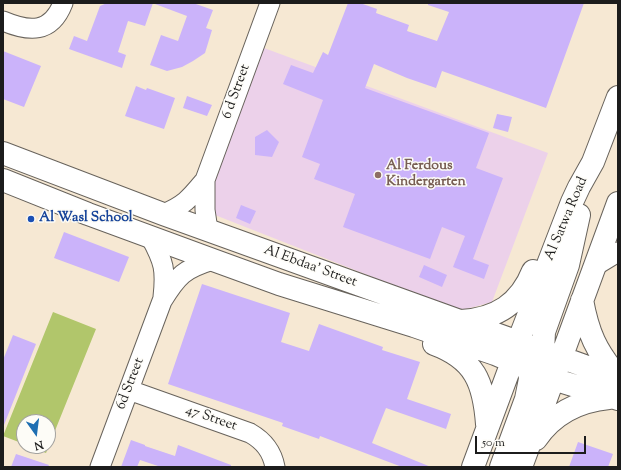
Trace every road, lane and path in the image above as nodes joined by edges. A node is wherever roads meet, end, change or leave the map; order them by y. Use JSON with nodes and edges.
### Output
{"nodes":[{"id":1,"x":63,"y":3,"type":"edge"},
{"id":2,"x":270,"y":3,"type":"edge"},
{"id":3,"x":10,"y":24,"type":"edge"},
{"id":4,"x":618,"y":97,"type":"edge"},
{"id":5,"x":3,"y":153,"type":"edge"},
{"id":6,"x":593,"y":162,"type":"junction"},
{"id":7,"x":3,"y":180,"type":"edge"},
{"id":8,"x":205,"y":180,"type":"junction"},
{"id":9,"x":23,"y":188,"type":"junction"},
{"id":10,"x":618,"y":203,"type":"edge"},
{"id":11,"x":163,"y":214,"type":"junction"},
{"id":12,"x":208,"y":230,"type":"junction"},
{"id":13,"x":152,"y":238,"type":"junction"},
{"id":14,"x":618,"y":252,"type":"edge"},
{"id":15,"x":213,"y":260,"type":"junction"},
{"id":16,"x":595,"y":266,"type":"junction"},
{"id":17,"x":582,"y":300,"type":"junction"},
{"id":18,"x":162,"y":301,"type":"junction"},
{"id":19,"x":379,"y":316,"type":"junction"},
{"id":20,"x":459,"y":321,"type":"junction"},
{"id":21,"x":553,"y":355,"type":"junction"},
{"id":22,"x":520,"y":358,"type":"junction"},
{"id":23,"x":553,"y":379,"type":"junction"},
{"id":24,"x":617,"y":388,"type":"edge"},
{"id":25,"x":129,"y":390,"type":"junction"},
{"id":26,"x":488,"y":429,"type":"junction"},
{"id":27,"x":523,"y":462,"type":"edge"},
{"id":28,"x":472,"y":464,"type":"edge"},
{"id":29,"x":100,"y":467,"type":"edge"},
{"id":30,"x":275,"y":467,"type":"edge"},
{"id":31,"x":501,"y":467,"type":"edge"}],
"edges":[{"from":1,"to":3,"type":"street"},
{"from":2,"to":8,"type":"street","name":"6 d Street"},
{"from":4,"to":6,"type":"main road","name":"Al Satwa Road"},
{"from":5,"to":11,"type":"main road","name":"Al Ebdaa' Street"},
{"from":6,"to":20,"type":"main road"},
{"from":6,"to":21,"type":"main road"},
{"from":6,"to":22,"type":"main road","name":"Al Satwa Road"},
{"from":7,"to":9,"type":"main road","name":"Al Ebdaa' Street"},
{"from":8,"to":11,"type":"street","name":"6 d Street"},
{"from":8,"to":12,"type":"street","name":"6 d Street"},
{"from":9,"to":12,"type":"main road"},
{"from":9,"to":13,"type":"main road","name":"Al Ebdaa' Street"},
{"from":10,"to":16,"type":"main road"},
{"from":11,"to":12,"type":"main road","name":"Al Ebdaa' Street"},
{"from":12,"to":20,"type":"main road","name":"Al Ebdaa' Street"},
{"from":13,"to":15,"type":"main road","name":"Al Ebdaa' Street"},
{"from":13,"to":18,"type":"street","name":"6d Street"},
{"from":14,"to":16,"type":"street"},
{"from":15,"to":18,"type":"street","name":"6d Street"},
{"from":15,"to":19,"type":"main road","name":"Al Ebdaa' Street"},
{"from":16,"to":17,"type":"main road"},
{"from":17,"to":21,"type":"main road"},
{"from":17,"to":24,"type":"main road"},
{"from":18,"to":25,"type":"street","name":"6d Street"},
{"from":19,"to":22,"type":"main road","name":"Al Ebdaa' Street"},
{"from":19,"to":26,"type":"main road"},
{"from":20,"to":22,"type":"main road","name":"Al Ebdaa' Street"},
{"from":21,"to":22,"type":"main road","name":"Al Ebdaa' Street"},
{"from":21,"to":23,"type":"main road"},
{"from":21,"to":24,"type":"main road","name":"Al Ebdaa' Street"},
{"from":22,"to":23,"type":"main road","name":"Al Ebdaa' Street"},
{"from":22,"to":26,"type":"main road","name":"Al Satwa Road"},
{"from":22,"to":31,"type":"main road"},
{"from":23,"to":24,"type":"main road","name":"Al Ebdaa' Street"},
{"from":23,"to":27,"type":"main road"},
{"from":24,"to":27,"type":"main road"},
{"from":25,"to":29,"type":"street","name":"6d Street"},
{"from":25,"to":30,"type":"street","name":"47 Street"},
{"from":26,"to":28,"type":"main road","name":"Al Satwa Road"}]}
